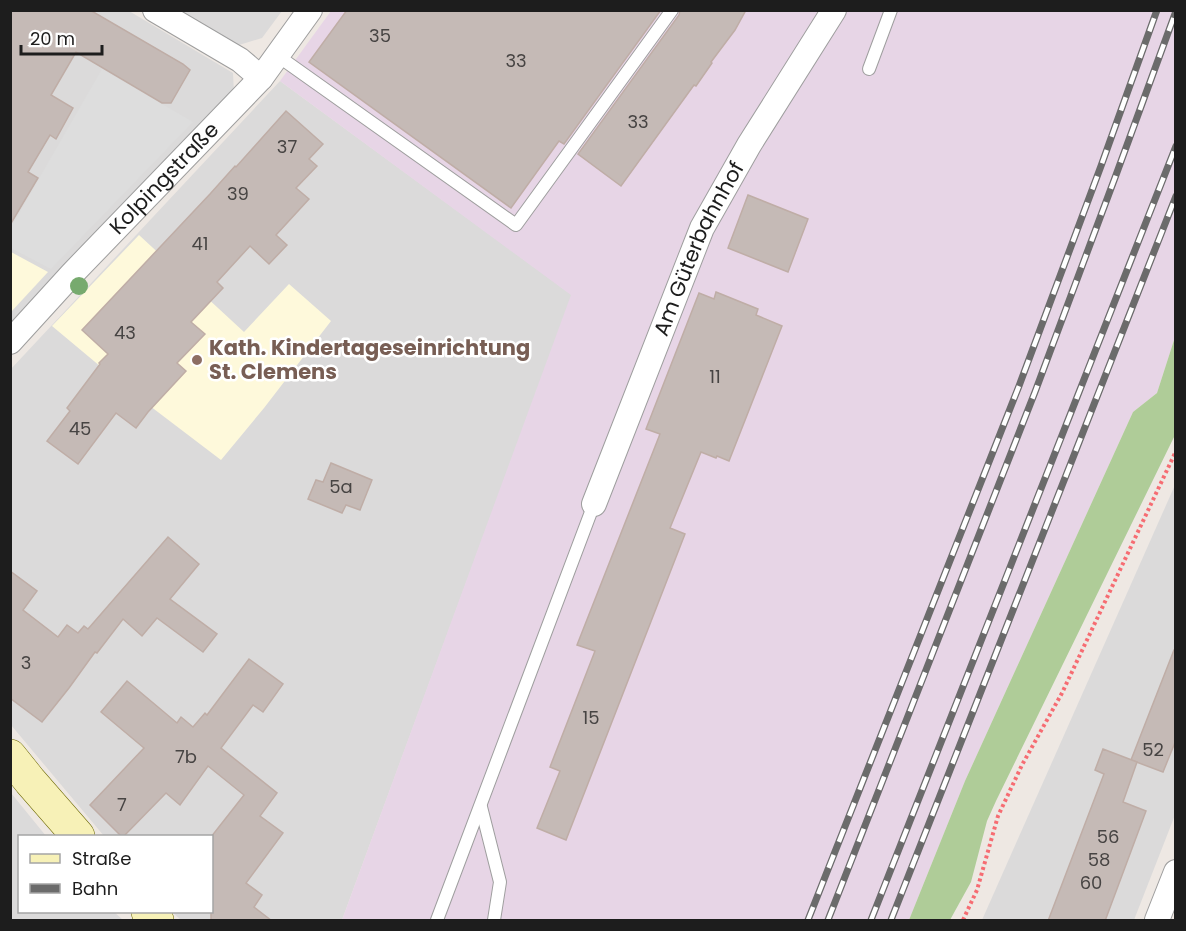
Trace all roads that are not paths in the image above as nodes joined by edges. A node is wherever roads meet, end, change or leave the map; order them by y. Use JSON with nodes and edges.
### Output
{"nodes":[{"id":1,"x":155,"y":10,"type":"edge"},
{"id":2,"x":310,"y":10,"type":"edge"},
{"id":3,"x":672,"y":10,"type":"edge"},
{"id":4,"x":834,"y":10,"type":"edge"},
{"id":5,"x":891,"y":10,"type":"edge"},
{"id":6,"x":278,"y":56,"type":"junction"},
{"id":7,"x":869,"y":69,"type":"dead end"},
{"id":8,"x":261,"y":78,"type":"junction"},
{"id":9,"x":10,"y":342,"type":"edge"},
{"id":10,"x":594,"y":504,"type":"joint"},
{"id":11,"x":10,"y":756,"type":"edge"},
{"id":12,"x":481,"y":807,"type":"junction"},
{"id":13,"x":76,"y":835,"type":"edge"},
{"id":14,"x":1175,"y":875,"type":"edge"},
{"id":15,"x":437,"y":921,"type":"edge"},
{"id":16,"x":494,"y":921,"type":"edge"},
{"id":17,"x":1157,"y":921,"type":"edge"}],
"edges":[{"from":1,"to":8,"type":"street"},
{"from":2,"to":6,"type":"street","name":"Kolpingstraße"},
{"from":3,"to":6,"type":"lane"},
{"from":4,"to":10,"type":"street","name":"Am Güterbahnhof"},
{"from":5,"to":7,"type":"lane"},
{"from":6,"to":8,"type":"street","name":"Kolpingstraße"},
{"from":8,"to":9,"type":"street","name":"Kolpingstraße"},
{"from":10,"to":12,"type":"lane"},
{"from":11,"to":13,"type":"main road"},
{"from":12,"to":15,"type":"lane"},
{"from":12,"to":16,"type":"lane"},
{"from":14,"to":17,"type":"street"}]}
